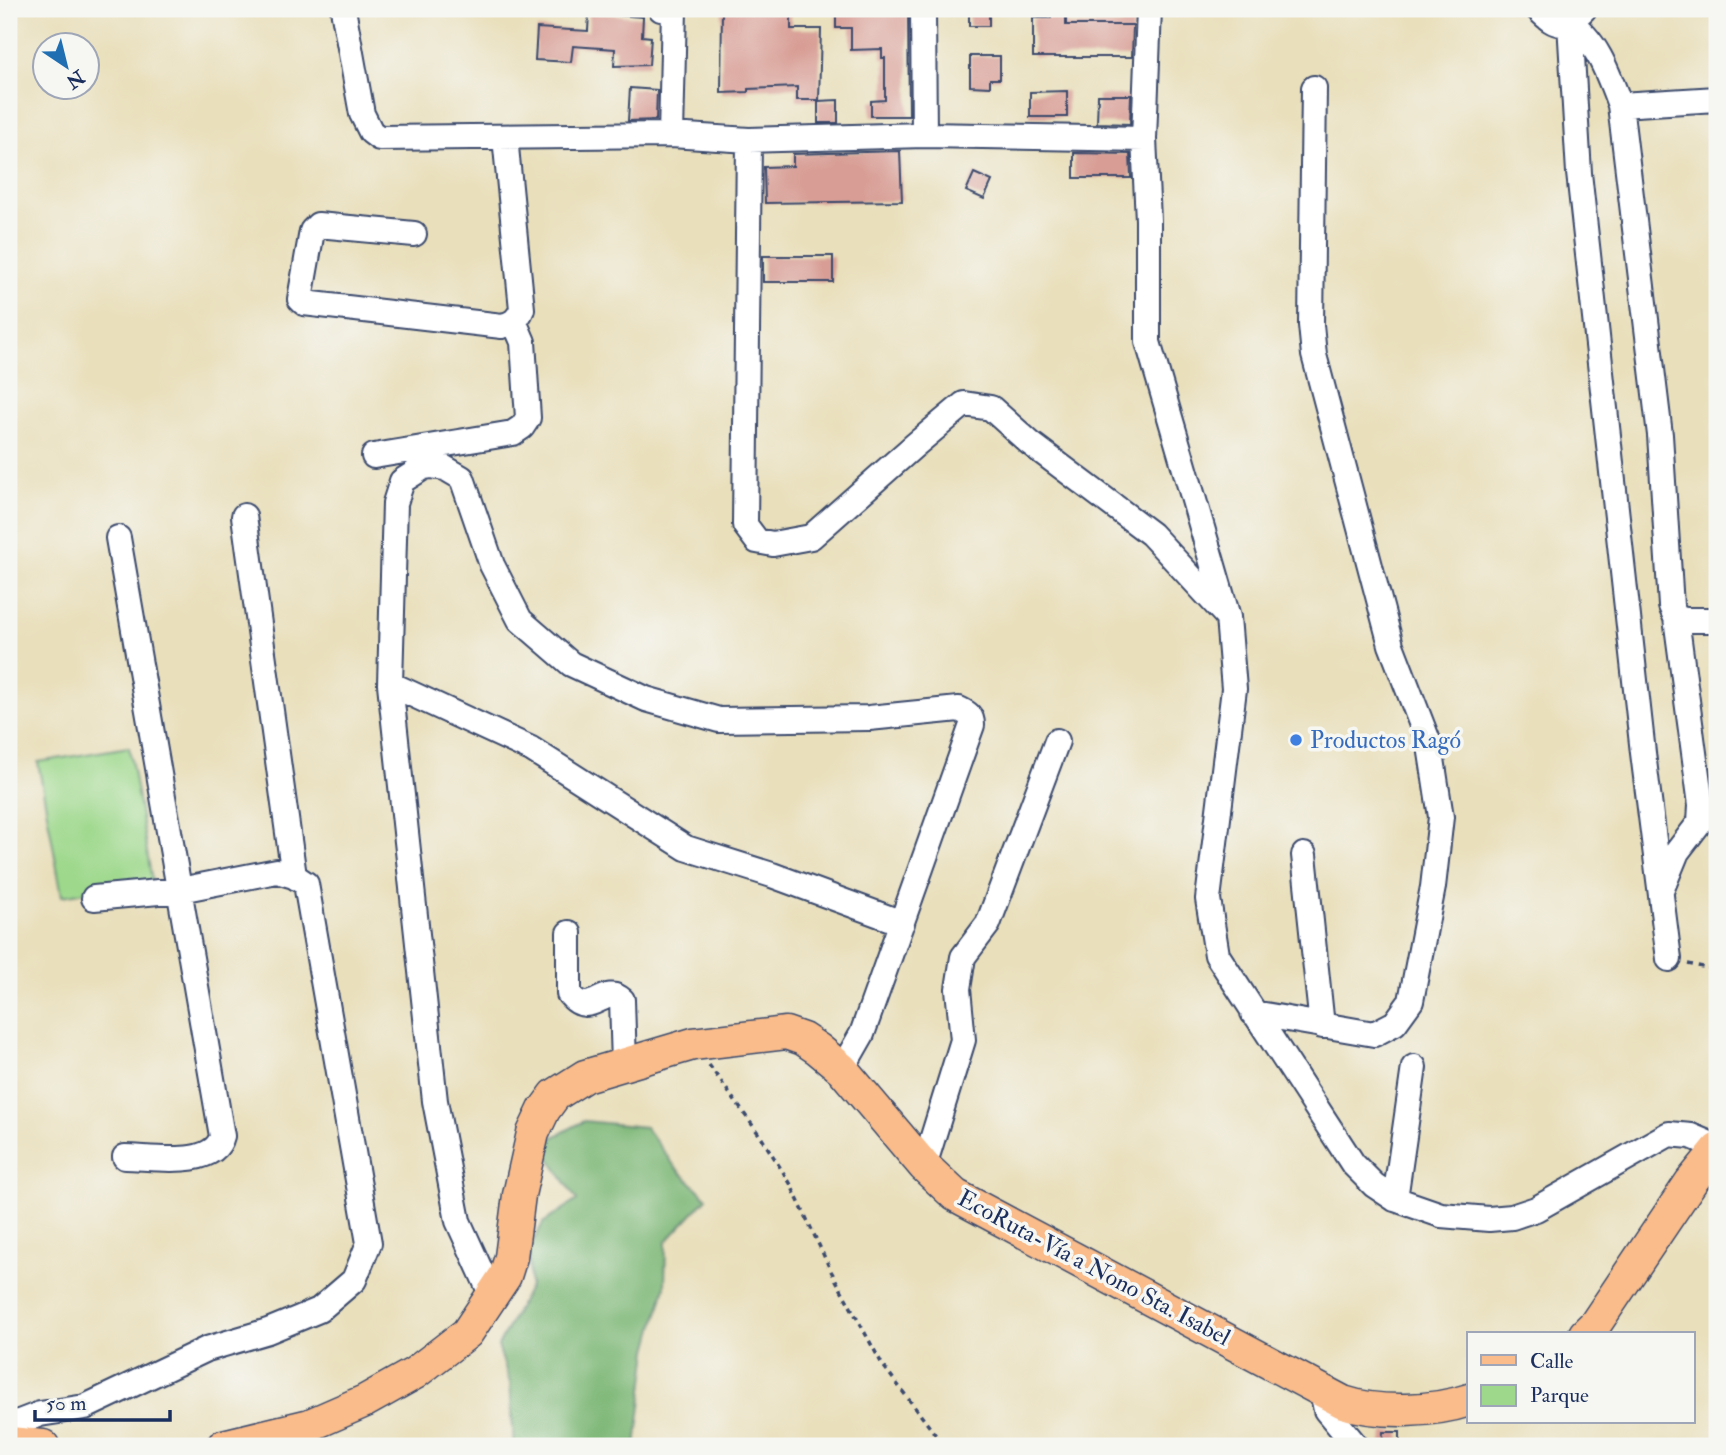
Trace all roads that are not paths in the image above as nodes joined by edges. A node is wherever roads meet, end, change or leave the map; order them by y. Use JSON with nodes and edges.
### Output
{"nodes":[{"id":1,"x":343,"y":9,"type":"edge"},
{"id":2,"x":661,"y":9,"type":"edge"},
{"id":3,"x":923,"y":9,"type":"edge"},
{"id":4,"x":1149,"y":9,"type":"edge"},
{"id":5,"x":1538,"y":9,"type":"edge"},
{"id":6,"x":1577,"y":16,"type":"edge"},
{"id":7,"x":1314,"y":88,"type":"dead end"},
{"id":8,"x":1717,"y":99,"type":"edge"},
{"id":9,"x":1620,"y":105,"type":"junction"},
{"id":10,"x":671,"y":135,"type":"junction"},
{"id":11,"x":925,"y":135,"type":"junction"},
{"id":12,"x":505,"y":137,"type":"junction"},
{"id":13,"x":1144,"y":139,"type":"junction"},
{"id":14,"x":749,"y":140,"type":"junction"},
{"id":15,"x":414,"y":234,"type":"dead end"},
{"id":16,"x":514,"y":321,"type":"junction"},
{"id":17,"x":374,"y":456,"type":"dead end"},
{"id":18,"x":244,"y":516,"type":"dead end"},
{"id":19,"x":118,"y":538,"type":"dead end"},
{"id":20,"x":1228,"y":617,"type":"junction"},
{"id":21,"x":1676,"y":618,"type":"junction"},
{"id":22,"x":1717,"y":620,"type":"edge"},
{"id":23,"x":390,"y":684,"type":"junction"},
{"id":24,"x":1057,"y":741,"type":"dead end"},
{"id":25,"x":1304,"y":855,"type":"dead end"},
{"id":26,"x":294,"y":876,"type":"junction"},
{"id":27,"x":180,"y":890,"type":"junction"},
{"id":28,"x":1660,"y":893,"type":"junction"},
{"id":29,"x":94,"y":898,"type":"dead end"},
{"id":30,"x":902,"y":923,"type":"junction"},
{"id":31,"x":569,"y":933,"type":"dead end"},
{"id":32,"x":1669,"y":959,"type":"road end"},
{"id":33,"x":1253,"y":1013,"type":"junction"},
{"id":34,"x":1322,"y":1026,"type":"junction"},
{"id":35,"x":624,"y":1064,"type":"junction"},
{"id":36,"x":1414,"y":1067,"type":"dead end"},
{"id":37,"x":842,"y":1069,"type":"junction"},
{"id":38,"x":1717,"y":1148,"type":"edge"},
{"id":39,"x":125,"y":1157,"type":"dead end"},
{"id":40,"x":924,"y":1167,"type":"junction"},
{"id":41,"x":1395,"y":1199,"type":"junction"},
{"id":42,"x":493,"y":1298,"type":"junction"},
{"id":43,"x":1587,"y":1332,"type":"edge"},
{"id":44,"x":1322,"y":1391,"type":"junction"},
{"id":45,"x":1467,"y":1400,"type":"edge"},
{"id":46,"x":9,"y":1429,"type":"edge"},
{"id":47,"x":9,"y":1443,"type":"edge"},
{"id":48,"x":43,"y":1446,"type":"edge"},
{"id":49,"x":223,"y":1446,"type":"edge"},
{"id":50,"x":1356,"y":1446,"type":"edge"}],
"edges":[{"from":1,"to":12,"type":"street"},
{"from":2,"to":10,"type":"street"},
{"from":3,"to":11,"type":"street"},
{"from":4,"to":13,"type":"street"},
{"from":5,"to":6,"type":"street"},
{"from":6,"to":9,"type":"street"},
{"from":6,"to":28,"type":"street"},
{"from":7,"to":34,"type":"street"},
{"from":8,"to":9,"type":"street"},
{"from":9,"to":21,"type":"street"},
{"from":10,"to":12,"type":"street"},
{"from":10,"to":14,"type":"street"},
{"from":11,"to":13,"type":"street"},
{"from":11,"to":14,"type":"street"},
{"from":12,"to":16,"type":"street"},
{"from":13,"to":20,"type":"street"},
{"from":14,"to":20,"type":"street"},
{"from":15,"to":16,"type":"street"},
{"from":16,"to":17,"type":"street"},
{"from":18,"to":26,"type":"street"},
{"from":19,"to":27,"type":"street"},
{"from":20,"to":33,"type":"street"},
{"from":21,"to":22,"type":"street"},
{"from":21,"to":28,"type":"street"},
{"from":23,"to":30,"type":"street"},
{"from":23,"to":30,"type":"street"},
{"from":23,"to":42,"type":"street"},
{"from":24,"to":40,"type":"street"},
{"from":25,"to":34,"type":"street"},
{"from":26,"to":27,"type":"street"},
{"from":26,"to":46,"type":"street"},
{"from":27,"to":29,"type":"street"},
{"from":27,"to":39,"type":"street"},
{"from":28,"to":32,"type":"street"},
{"from":30,"to":37,"type":"street"},
{"from":31,"to":35,"type":"street"},
{"from":33,"to":34,"type":"street"},
{"from":33,"to":41,"type":"street"},
{"from":35,"to":37,"type":"main road","name":"EcoRuta-Vía a Nono Sta. Isabel"},
{"from":35,"to":42,"type":"main road","name":"EcoRuta-Vía a Nono Sta. Isabel"},
{"from":36,"to":41,"type":"street"},
{"from":37,"to":40,"type":"main road","name":"EcoRuta-Vía a Nono Sta. Isabel"},
{"from":38,"to":41,"type":"street"},
{"from":38,"to":43,"type":"main road"},
{"from":40,"to":44,"type":"main road","name":"EcoRuta-Vía a Nono Sta. Isabel"},
{"from":42,"to":49,"type":"main road","name":"EcoRuta-Vía a Nono Sta. Isabel"},
{"from":44,"to":45,"type":"main road","name":"EcoRuta-Vía a Nono Sta. Isabel"},
{"from":44,"to":50,"type":"street"},
{"from":47,"to":48,"type":"main road"}]}
